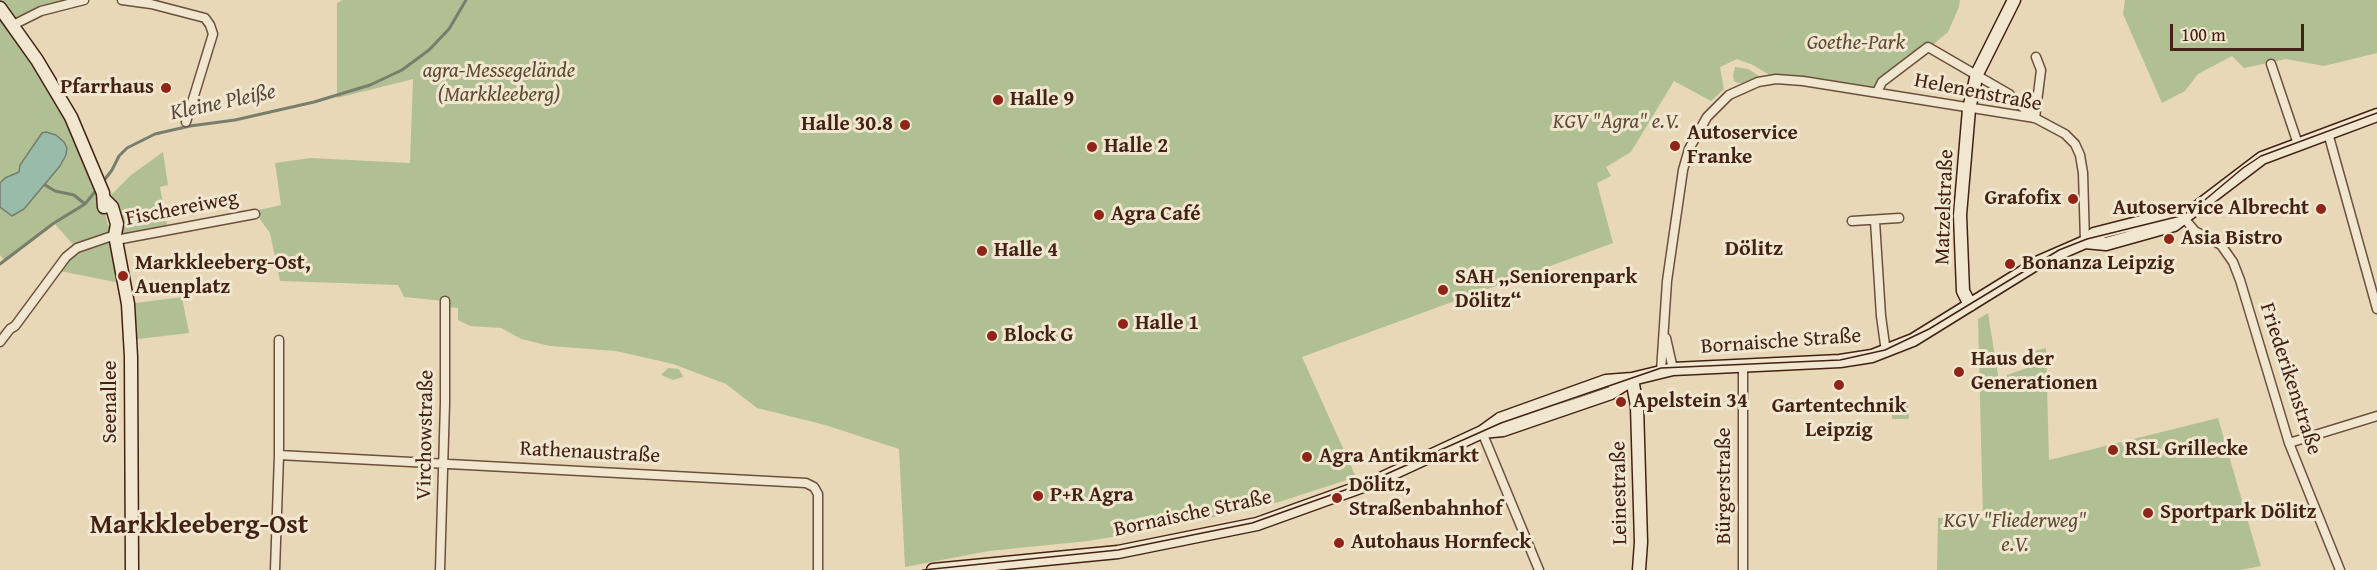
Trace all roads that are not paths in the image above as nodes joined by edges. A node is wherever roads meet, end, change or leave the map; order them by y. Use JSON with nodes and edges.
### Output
{"nodes":[{"id":1,"x":84,"y":0,"type":"edge"},
{"id":2,"x":122,"y":0,"type":"edge"},
{"id":3,"x":2014,"y":0,"type":"edge"},
{"id":4,"x":0,"y":8,"type":"edge"},
{"id":5,"x":13,"y":25,"type":"junction"},
{"id":6,"x":2036,"y":57,"type":"dead end"},
{"id":7,"x":2271,"y":64,"type":"dead end"},
{"id":8,"x":1977,"y":74,"type":"junction"},
{"id":9,"x":1877,"y":92,"type":"junction"},
{"id":10,"x":1969,"y":109,"type":"junction"},
{"id":11,"x":2377,"y":115,"type":"edge"},
{"id":12,"x":2035,"y":118,"type":"junction"},
{"id":13,"x":186,"y":122,"type":"dead end"},
{"id":14,"x":2328,"y":133,"type":"junction"},
{"id":15,"x":2298,"y":144,"type":"junction"},
{"id":16,"x":255,"y":214,"type":"dead end"},
{"id":17,"x":2182,"y":217,"type":"junction"},
{"id":18,"x":1899,"y":218,"type":"dead end"},
{"id":19,"x":1852,"y":221,"type":"dead end"},
{"id":20,"x":1875,"y":221,"type":"junction"},
{"id":21,"x":116,"y":238,"type":"junction"},
{"id":22,"x":2085,"y":242,"type":"junction"},
{"id":23,"x":445,"y":301,"type":"dead end"},
{"id":24,"x":1970,"y":306,"type":"junction"},
{"id":25,"x":2377,"y":309,"type":"edge"},
{"id":26,"x":279,"y":339,"type":"dead end"},
{"id":27,"x":0,"y":342,"type":"edge"},
{"id":28,"x":1886,"y":352,"type":"junction"},
{"id":29,"x":1743,"y":366,"type":"junction"},
{"id":30,"x":1667,"y":370,"type":"junction"},
{"id":31,"x":1632,"y":379,"type":"junction"},
{"id":32,"x":2377,"y":416,"type":"edge"},
{"id":33,"x":1482,"y":432,"type":"junction"},
{"id":34,"x":2289,"y":443,"type":"junction"},
{"id":35,"x":279,"y":455,"type":"junction"},
{"id":36,"x":443,"y":463,"type":"junction"},
{"id":37,"x":982,"y":568,"type":"edge"},
{"id":38,"x":132,"y":570,"type":"edge"},
{"id":39,"x":275,"y":570,"type":"edge"},
{"id":40,"x":440,"y":570,"type":"edge"},
{"id":41,"x":818,"y":570,"type":"edge"},
{"id":42,"x":933,"y":570,"type":"edge"},
{"id":43,"x":1539,"y":570,"type":"edge"},
{"id":44,"x":1639,"y":570,"type":"edge"},
{"id":45,"x":1743,"y":570,"type":"edge"},
{"id":46,"x":2340,"y":570,"type":"edge"}],
"edges":[{"from":1,"to":5,"type":"street"},
{"from":2,"to":13,"type":"street"},
{"from":3,"to":8,"type":"main road","name":"Matzelstraße"},
{"from":4,"to":5,"type":"main road","name":"Seenallee"},
{"from":5,"to":21,"type":"main road","name":"Seenallee"},
{"from":6,"to":12,"type":"street"},
{"from":7,"to":15,"type":"street"},
{"from":8,"to":9,"type":"street"},
{"from":8,"to":10,"type":"main road","name":"Matzelstraße"},
{"from":8,"to":12,"type":"street"},
{"from":9,"to":10,"type":"street","name":"Helenenstraße"},
{"from":9,"to":30,"type":"street","name":"Helenenstraße"},
{"from":10,"to":12,"type":"street","name":"Helenenstraße"},
{"from":10,"to":24,"type":"main road","name":"Matzelstraße"},
{"from":11,"to":14,"type":"main road","name":"Bornaische Straße"},
{"from":12,"to":22,"type":"street","name":"Helenenstraße"},
{"from":14,"to":15,"type":"main road","name":"Bornaische Straße"},
{"from":14,"to":25,"type":"street"},
{"from":15,"to":17,"type":"main road","name":"Bornaische Straße"},
{"from":16,"to":21,"type":"street","name":"Fischereiweg"},
{"from":17,"to":22,"type":"main road","name":"Bornaische Straße"},
{"from":17,"to":34,"type":"street","name":"Friederikenstraße"},
{"from":18,"to":20,"type":"street"},
{"from":19,"to":20,"type":"street"},
{"from":20,"to":28,"type":"street"},
{"from":21,"to":27,"type":"street","name":"Fischereiweg"},
{"from":21,"to":38,"type":"main road","name":"Seenallee"},
{"from":22,"to":24,"type":"main road","name":"Bornaische Straße"},
{"from":23,"to":36,"type":"street","name":"Virchowstraße"},
{"from":24,"to":28,"type":"main road","name":"Bornaische Straße"},
{"from":26,"to":35,"type":"street"},
{"from":28,"to":29,"type":"main road","name":"Bornaische Straße"},
{"from":29,"to":30,"type":"main road","name":"Bornaische Straße"},
{"from":29,"to":45,"type":"street","name":"Bürgerstraße"},
{"from":30,"to":31,"type":"main road","name":"Bornaische Straße"},
{"from":31,"to":33,"type":"main road","name":"Bornaische Straße"},
{"from":31,"to":44,"type":"main road","name":"Leinestraße"},
{"from":32,"to":34,"type":"street"},
{"from":33,"to":37,"type":"main road","name":"Bornaische Straße"},
{"from":33,"to":43,"type":"street"},
{"from":34,"to":46,"type":"street","name":"Friederikenstraße"},
{"from":35,"to":36,"type":"street","name":"Rathenaustraße"},
{"from":35,"to":39,"type":"street"},
{"from":36,"to":40,"type":"street","name":"Virchowstraße"},
{"from":36,"to":41,"type":"street","name":"Rathenaustraße"},
{"from":37,"to":42,"type":"main road","name":"Bornaische Straße"}]}
